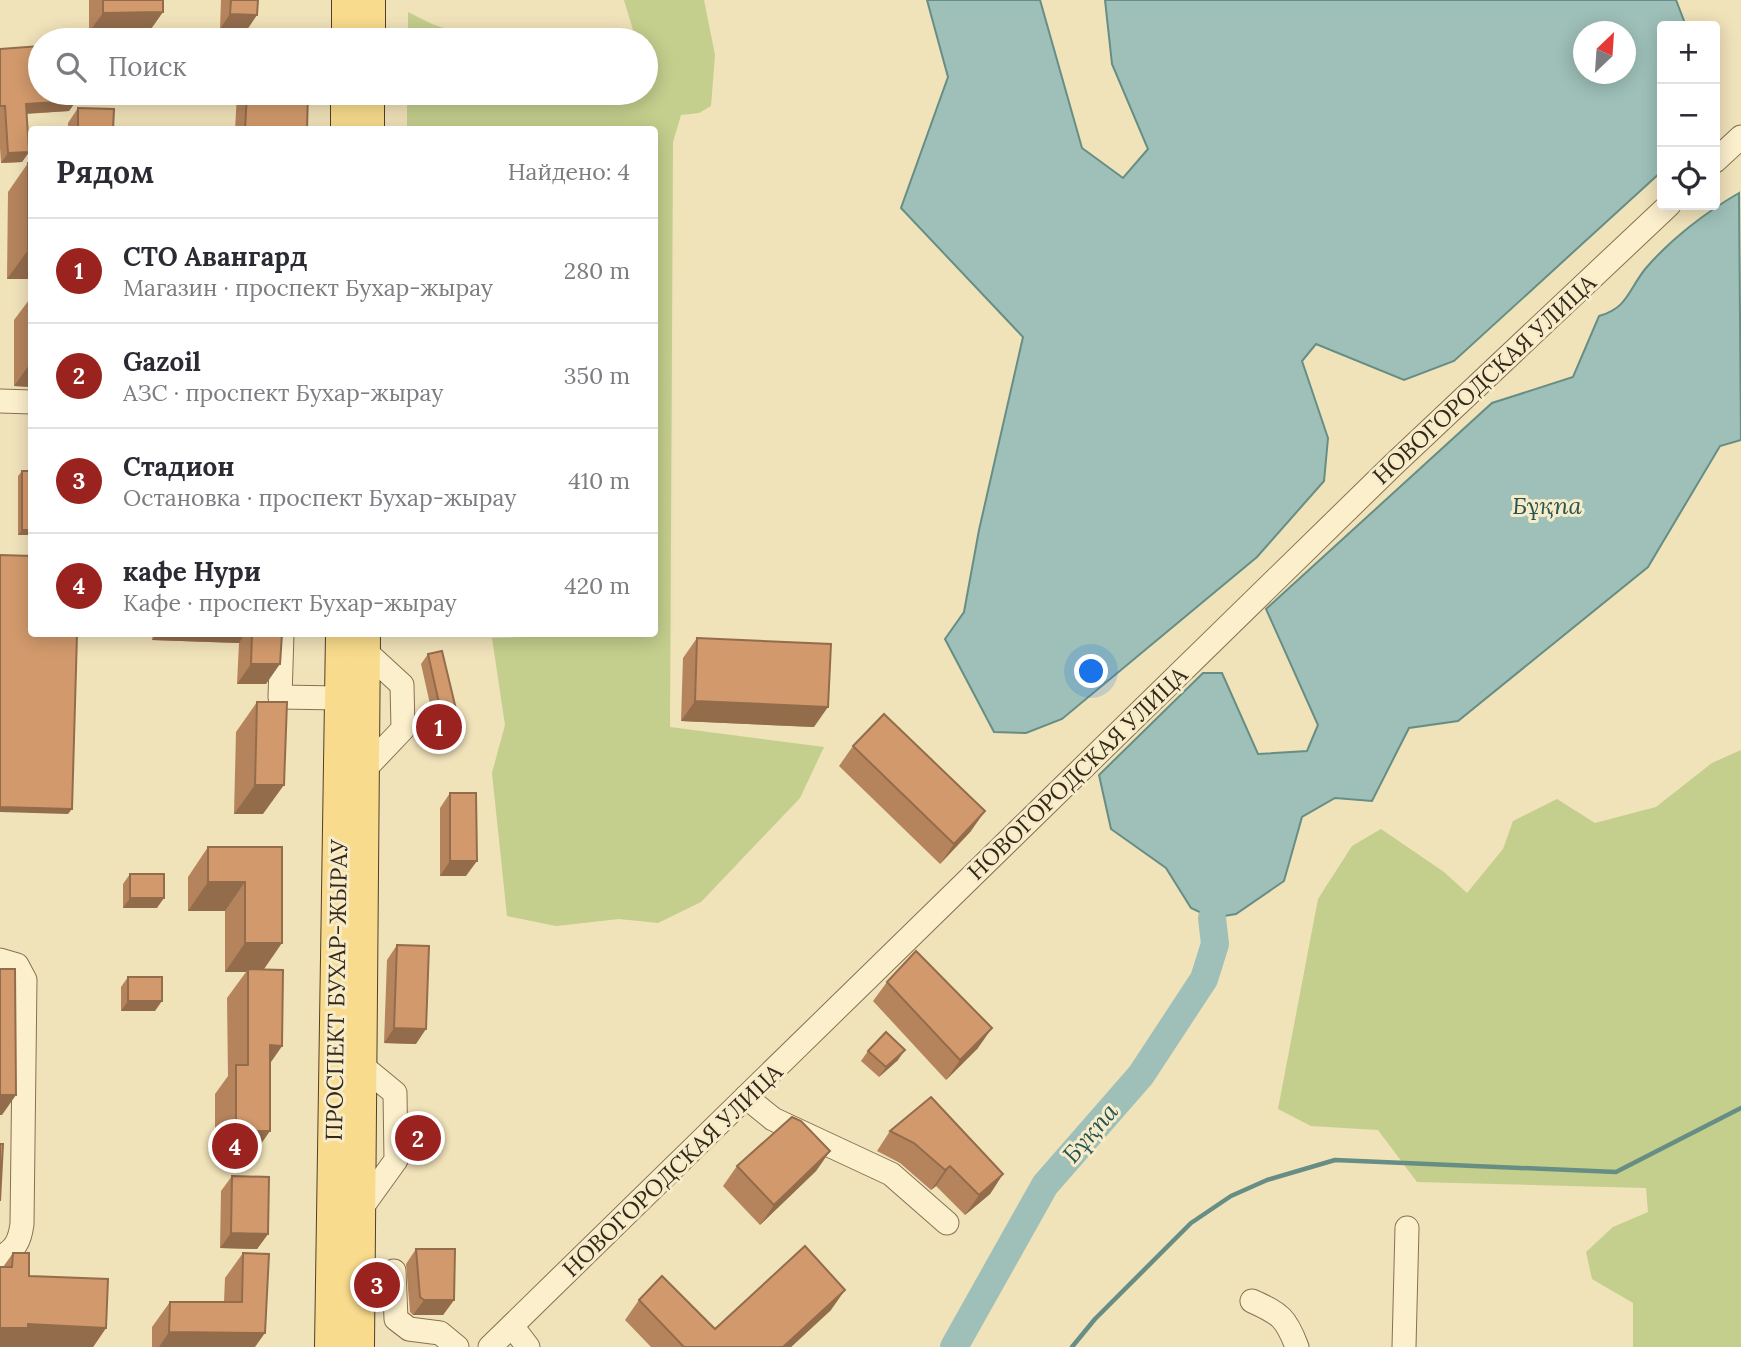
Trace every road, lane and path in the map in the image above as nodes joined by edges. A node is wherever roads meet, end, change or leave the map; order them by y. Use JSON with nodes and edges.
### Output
{"nodes":[{"id":1,"x":348,"y":0,"type":"edge"},
{"id":2,"x":370,"y":0,"type":"edge"},
{"id":3,"x":347,"y":28,"type":"edge"},
{"id":4,"x":370,"y":28,"type":"edge"},
{"id":5,"x":346,"y":105,"type":"edge"},
{"id":6,"x":369,"y":105,"type":"edge"},
{"id":7,"x":346,"y":126,"type":"edge"},
{"id":8,"x":369,"y":126,"type":"edge"},
{"id":9,"x":1741,"y":137,"type":"edge"},
{"id":10,"x":1720,"y":156,"type":"edge"},
{"id":11,"x":1664,"y":210,"type":"edge"},
{"id":12,"x":0,"y":401,"type":"edge"},
{"id":13,"x":28,"y":402,"type":"edge"},
{"id":14,"x":282,"y":637,"type":"edge"},
{"id":15,"x":342,"y":637,"type":"edge"},
{"id":16,"x":365,"y":642,"type":"edge"},
{"id":17,"x":352,"y":698,"type":"junction"},
{"id":18,"x":364,"y":770,"type":"junction"},
{"id":19,"x":0,"y":960,"type":"edge"},
{"id":20,"x":746,"y":1097,"type":"junction"},
{"id":21,"x":947,"y":1223,"type":"dead end"},
{"id":22,"x":1407,"y":1227,"type":"dead end"},
{"id":23,"x":0,"y":1257,"type":"edge"},
{"id":24,"x":394,"y":1271,"type":"dead end"},
{"id":25,"x":1252,"y":1301,"type":"dead end"},
{"id":26,"x":512,"y":1326,"type":"junction"},
{"id":27,"x":330,"y":1347,"type":"edge"},
{"id":28,"x":359,"y":1347,"type":"edge"},
{"id":29,"x":457,"y":1347,"type":"edge"},
{"id":30,"x":490,"y":1347,"type":"edge"},
{"id":31,"x":528,"y":1347,"type":"edge"},
{"id":32,"x":1297,"y":1347,"type":"edge"},
{"id":33,"x":1404,"y":1347,"type":"edge"}],
"edges":[{"from":1,"to":3,"type":"main road"},
{"from":2,"to":4,"type":"main road"},
{"from":5,"to":7,"type":"main road"},
{"from":6,"to":8,"type":"main road"},
{"from":9,"to":10,"type":"street"},
{"from":11,"to":20,"type":"street","name":"НОВОГОРОДСКАЯ УЛИЦА"},
{"from":12,"to":13,"type":"street"},
{"from":14,"to":17,"type":"street"},
{"from":15,"to":17,"type":"main road","name":"ПРОСПЕКТ БУХАР-ЖЫРАУ"},
{"from":16,"to":17,"type":"main road","name":"ПРОСПЕКТ БУХАР-ЖЫРАУ"},
{"from":16,"to":18,"type":"street"},
{"from":17,"to":18,"type":"main road","name":"ПРОСПЕКТ БУХАР-ЖЫРАУ"},
{"from":17,"to":27,"type":"main road","name":"ПРОСПЕКТ БУХАР-ЖЫРАУ"},
{"from":18,"to":28,"type":"main road","name":"ПРОСПЕКТ БУХАР-ЖЫРАУ"},
{"from":19,"to":23,"type":"street"},
{"from":20,"to":21,"type":"street"},
{"from":20,"to":26,"type":"street","name":"НОВОГОРОДСКАЯ УЛИЦА"},
{"from":22,"to":33,"type":"street"},
{"from":24,"to":29,"type":"street"},
{"from":25,"to":32,"type":"street"},
{"from":26,"to":30,"type":"street","name":"НОВОГОРОДСКАЯ УЛИЦА"},
{"from":26,"to":31,"type":"street"}]}
